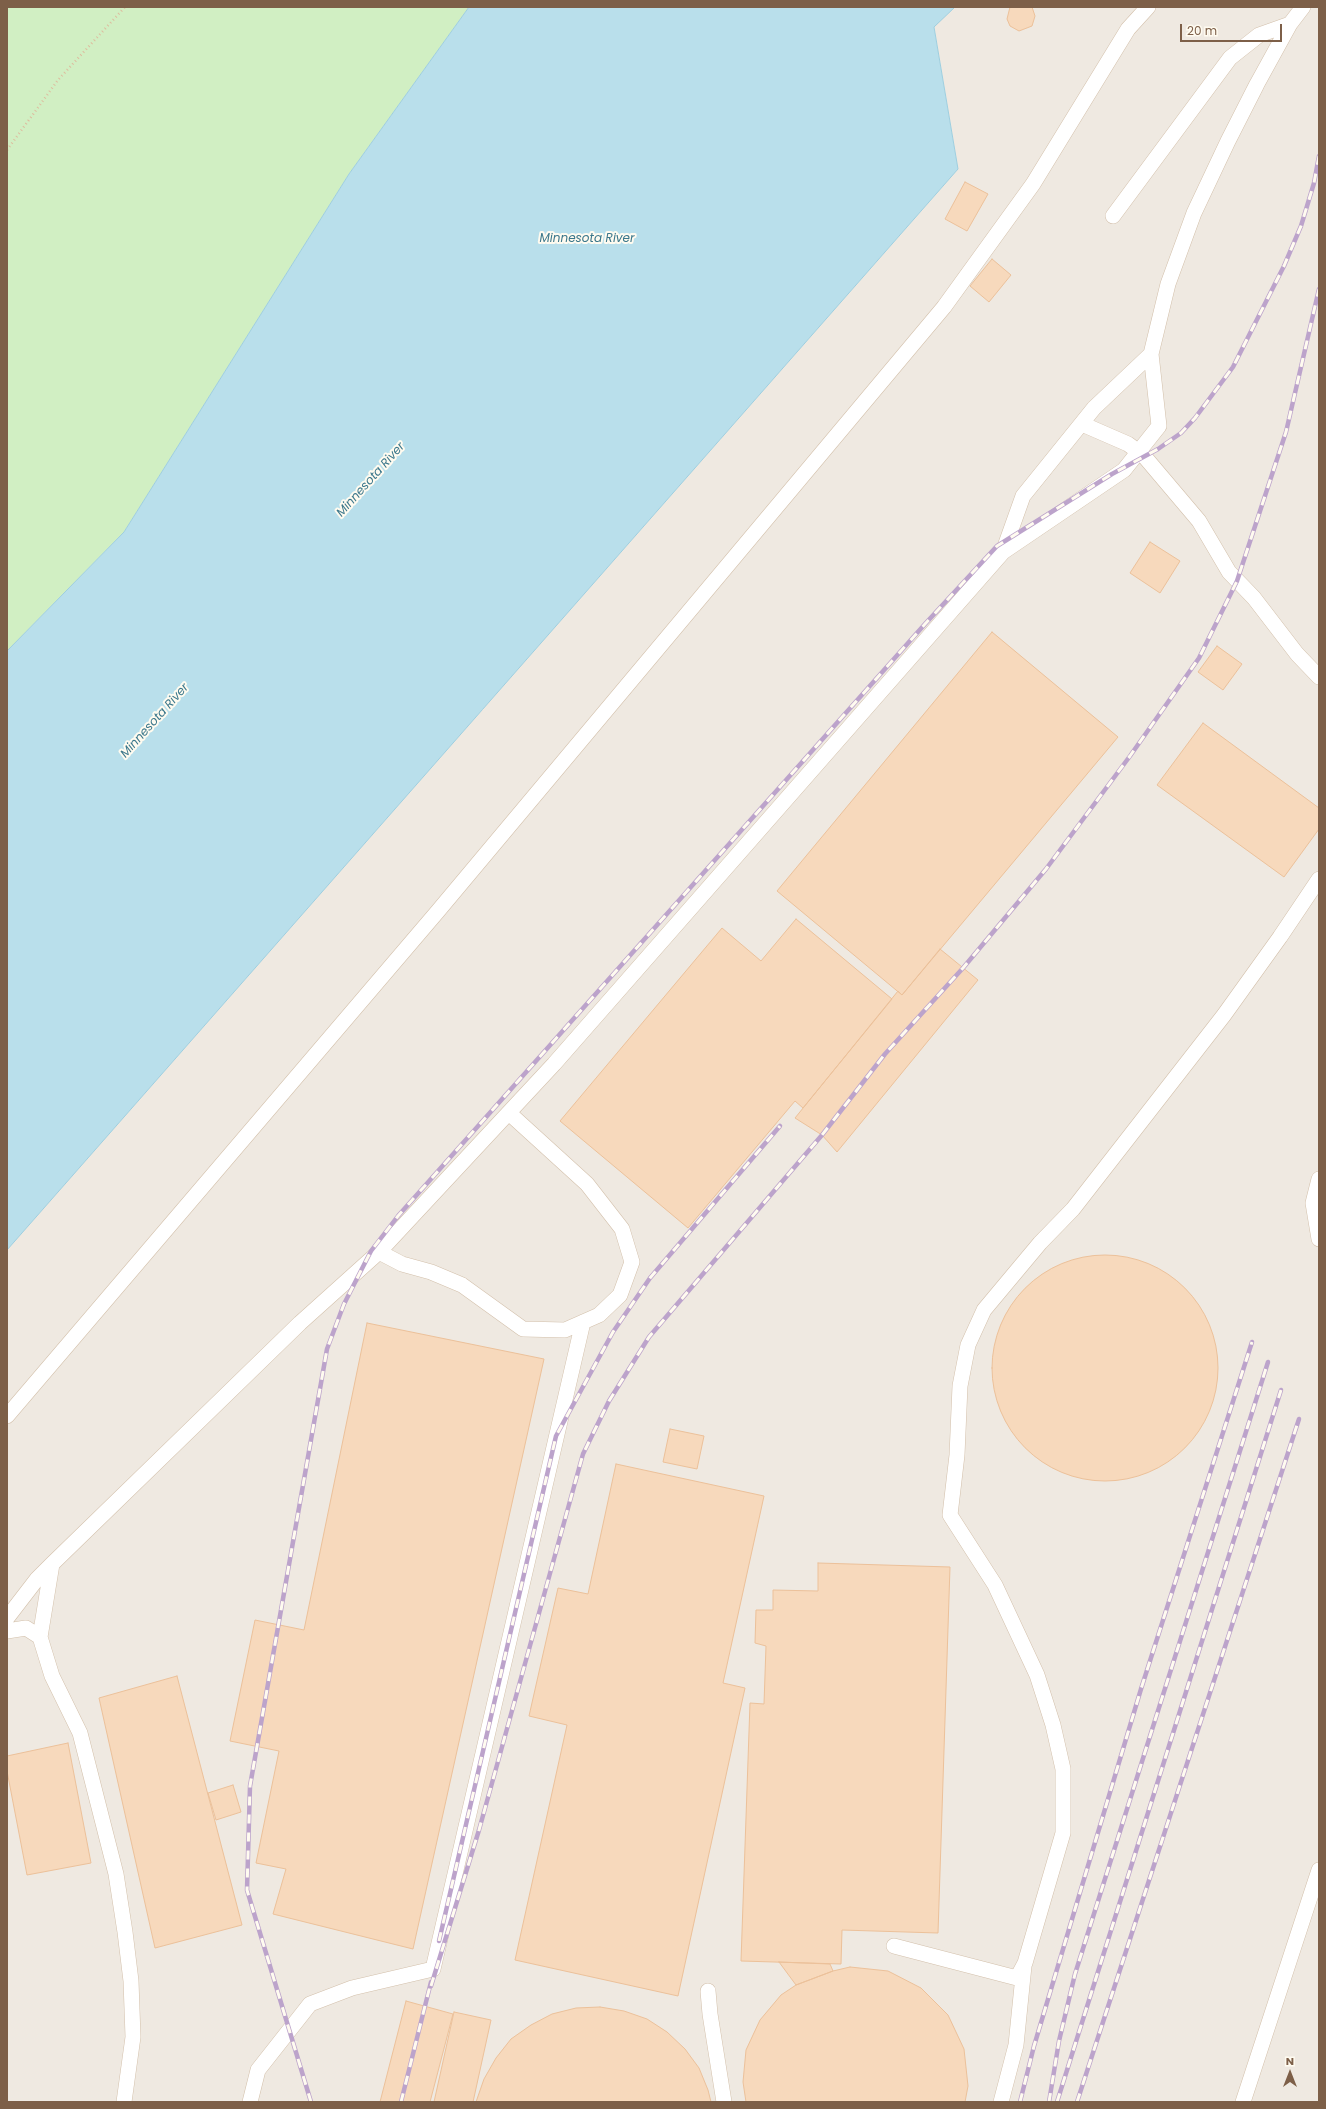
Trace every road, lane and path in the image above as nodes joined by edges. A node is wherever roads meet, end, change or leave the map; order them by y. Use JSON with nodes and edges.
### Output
{"nodes":[{"id":1,"x":125,"y":7,"type":"edge"},
{"id":2,"x":1148,"y":7,"type":"edge"},
{"id":3,"x":1303,"y":7,"type":"edge"},
{"id":4,"x":1290,"y":24,"type":"junction"},
{"id":5,"x":7,"y":150,"type":"edge"},
{"id":6,"x":1112,"y":216,"type":"dead end"},
{"id":7,"x":1151,"y":354,"type":"junction"},
{"id":8,"x":1082,"y":424,"type":"junction"},
{"id":9,"x":1139,"y":451,"type":"junction"},
{"id":10,"x":1003,"y":552,"type":"junction"},
{"id":11,"x":1319,"y":677,"type":"edge"},
{"id":12,"x":1319,"y":878,"type":"edge"},
{"id":13,"x":509,"y":1113,"type":"junction"},
{"id":14,"x":1319,"y":1179,"type":"edge"},
{"id":15,"x":1319,"y":1239,"type":"edge"},
{"id":16,"x":379,"y":1252,"type":"junction"},
{"id":17,"x":583,"y":1322,"type":"junction"},
{"id":18,"x":7,"y":1416,"type":"edge"},
{"id":19,"x":52,"y":1564,"type":"junction"},
{"id":20,"x":7,"y":1618,"type":"edge"},
{"id":21,"x":7,"y":1631,"type":"edge"},
{"id":22,"x":40,"y":1637,"type":"junction"},
{"id":23,"x":1319,"y":1870,"type":"edge"},
{"id":24,"x":894,"y":1946,"type":"dead end"},
{"id":25,"x":1025,"y":1963,"type":"junction"},
{"id":26,"x":708,"y":1992,"type":"dead end"},
{"id":27,"x":124,"y":2102,"type":"edge"},
{"id":28,"x":250,"y":2102,"type":"edge"},
{"id":29,"x":724,"y":2102,"type":"edge"},
{"id":30,"x":1001,"y":2102,"type":"edge"},
{"id":31,"x":1242,"y":2102,"type":"edge"}],
"edges":[{"from":1,"to":5,"type":"path"},
{"from":2,"to":18,"type":"lane"},
{"from":3,"to":4,"type":"lane"},
{"from":4,"to":6,"type":"lane"},
{"from":4,"to":7,"type":"lane"},
{"from":7,"to":8,"type":"lane"},
{"from":7,"to":9,"type":"lane"},
{"from":8,"to":9,"type":"lane"},
{"from":8,"to":10,"type":"lane"},
{"from":9,"to":10,"type":"lane"},
{"from":9,"to":11,"type":"lane"},
{"from":10,"to":13,"type":"lane"},
{"from":12,"to":25,"type":"lane"},
{"from":13,"to":16,"type":"lane"},
{"from":13,"to":17,"type":"lane"},
{"from":14,"to":15,"type":"lane"},
{"from":16,"to":17,"type":"lane"},
{"from":16,"to":19,"type":"lane"},
{"from":17,"to":28,"type":"lane"},
{"from":19,"to":20,"type":"lane"},
{"from":19,"to":22,"type":"lane"},
{"from":21,"to":22,"type":"lane"},
{"from":22,"to":27,"type":"lane"},
{"from":23,"to":31,"type":"lane"},
{"from":24,"to":25,"type":"lane"},
{"from":25,"to":30,"type":"lane"},
{"from":26,"to":29,"type":"lane"}]}
